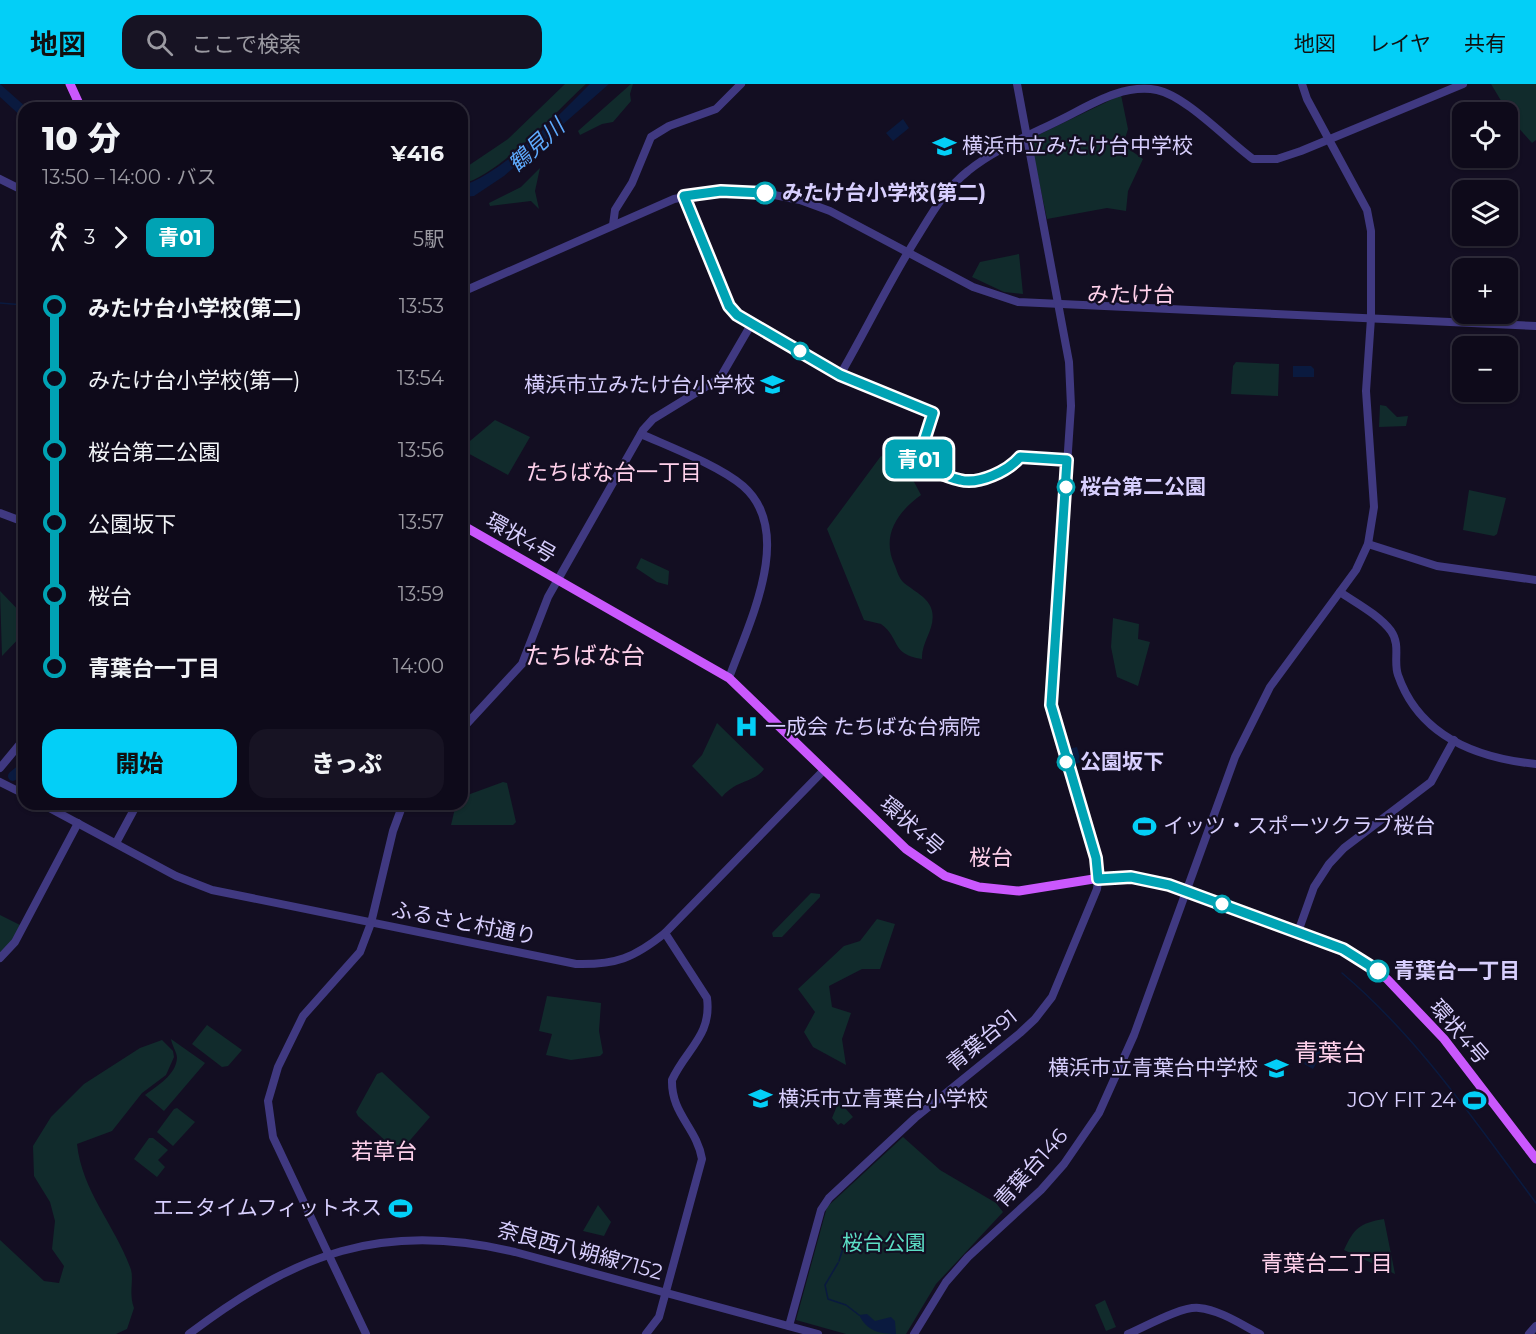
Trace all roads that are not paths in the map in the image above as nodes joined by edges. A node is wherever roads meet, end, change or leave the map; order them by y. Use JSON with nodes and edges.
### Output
{"nodes":[{"id":1,"x":70,"y":84,"type":"edge"},
{"id":2,"x":741,"y":84,"type":"edge"},
{"id":3,"x":1017,"y":84,"type":"edge"},
{"id":4,"x":1302,"y":84,"type":"edge"},
{"id":5,"x":1463,"y":84,"type":"edge"},
{"id":6,"x":78,"y":102,"type":"edge"},
{"id":7,"x":1028,"y":137,"type":"junction"},
{"id":8,"x":1330,"y":139,"type":"junction"},
{"id":9,"x":0,"y":179,"type":"edge"},
{"id":10,"x":18,"y":188,"type":"edge"},
{"id":11,"x":613,"y":225,"type":"junction"},
{"id":12,"x":908,"y":252,"type":"junction"},
{"id":13,"x":468,"y":289,"type":"edge"},
{"id":14,"x":1060,"y":305,"type":"junction"},
{"id":15,"x":737,"y":315,"type":"dead end"},
{"id":16,"x":1371,"y":318,"type":"junction"},
{"id":17,"x":752,"y":323,"type":"junction"},
{"id":18,"x":1536,"y":326,"type":"edge"},
{"id":19,"x":641,"y":434,"type":"junction"},
{"id":20,"x":0,"y":513,"type":"edge"},
{"id":21,"x":18,"y":520,"type":"edge"},
{"id":22,"x":468,"y":528,"type":"edge"},
{"id":23,"x":1368,"y":544,"type":"junction"},
{"id":24,"x":557,"y":580,"type":"junction"},
{"id":25,"x":1536,"y":580,"type":"edge"},
{"id":26,"x":1340,"y":592,"type":"junction"},
{"id":27,"x":729,"y":678,"type":"junction"},
{"id":28,"x":468,"y":722,"type":"edge"},
{"id":29,"x":1454,"y":740,"type":"junction"},
{"id":30,"x":18,"y":746,"type":"edge"},
{"id":31,"x":1536,"y":764,"type":"edge"},
{"id":32,"x":0,"y":768,"type":"edge"},
{"id":33,"x":824,"y":770,"type":"junction"},
{"id":34,"x":0,"y":782,"type":"edge"},
{"id":35,"x":18,"y":791,"type":"edge"},
{"id":36,"x":53,"y":810,"type":"edge"},
{"id":37,"x":133,"y":810,"type":"edge"},
{"id":38,"x":401,"y":810,"type":"edge"},
{"id":39,"x":78,"y":823,"type":"junction"},
{"id":40,"x":116,"y":843,"type":"junction"},
{"id":41,"x":1098,"y":879,"type":"junction"},
{"id":42,"x":1187,"y":892,"type":"junction"},
{"id":43,"x":371,"y":923,"type":"junction"},
{"id":44,"x":1298,"y":932,"type":"junction"},
{"id":45,"x":665,"y":933,"type":"junction"},
{"id":46,"x":0,"y":958,"type":"edge"},
{"id":47,"x":1536,"y":1159,"type":"edge"},
{"id":48,"x":329,"y":1254,"type":"junction"},
{"id":49,"x":665,"y":1293,"type":"junction"},
{"id":50,"x":789,"y":1326,"type":"junction"},
{"id":51,"x":1536,"y":1326,"type":"edge"},
{"id":52,"x":189,"y":1334,"type":"edge"},
{"id":53,"x":366,"y":1334,"type":"edge"},
{"id":54,"x":646,"y":1334,"type":"edge"},
{"id":55,"x":818,"y":1334,"type":"edge"},
{"id":56,"x":914,"y":1334,"type":"edge"},
{"id":57,"x":1128,"y":1334,"type":"edge"},
{"id":58,"x":1260,"y":1334,"type":"edge"},
{"id":59,"x":1528,"y":1334,"type":"edge"}],
"edges":[{"from":1,"to":6,"type":"main road"},
{"from":2,"to":11,"type":"street"},
{"from":3,"to":7,"type":"street"},
{"from":4,"to":8,"type":"street","name":"青葉台146"},
{"from":5,"to":8,"type":"street"},
{"from":7,"to":8,"type":"street"},
{"from":7,"to":12,"type":"street"},
{"from":7,"to":14,"type":"street"},
{"from":8,"to":16,"type":"street","name":"青葉台146"},
{"from":9,"to":10,"type":"street"},
{"from":11,"to":12,"type":"street"},
{"from":11,"to":13,"type":"street"},
{"from":12,"to":14,"type":"street"},
{"from":12,"to":17,"type":"street"},
{"from":14,"to":16,"type":"street"},
{"from":14,"to":41,"type":"street"},
{"from":15,"to":17,"type":"street"},
{"from":16,"to":18,"type":"street"},
{"from":16,"to":23,"type":"street","name":"青葉台146"},
{"from":17,"to":19,"type":"street"},
{"from":19,"to":24,"type":"street"},
{"from":19,"to":27,"type":"street"},
{"from":20,"to":21,"type":"street"},
{"from":22,"to":24,"type":"main road","name":"環状4号"},
{"from":23,"to":25,"type":"street"},
{"from":23,"to":26,"type":"street","name":"青葉台146"},
{"from":24,"to":27,"type":"main road","name":"環状4号"},
{"from":24,"to":28,"type":"street"},
{"from":26,"to":29,"type":"street"},
{"from":26,"to":42,"type":"street","name":"青葉台146"},
{"from":27,"to":33,"type":"main road","name":"環状4号"},
{"from":29,"to":31,"type":"street"},
{"from":29,"to":44,"type":"street"},
{"from":30,"to":32,"type":"street"},
{"from":33,"to":41,"type":"main road","name":"環状4号"},
{"from":33,"to":45,"type":"street","name":"ふるさと村通り"},
{"from":34,"to":35,"type":"street"},
{"from":36,"to":39,"type":"street","name":"ふるさと村通り"},
{"from":37,"to":40,"type":"street"},
{"from":38,"to":43,"type":"street"},
{"from":39,"to":40,"type":"street","name":"ふるさと村通り"},
{"from":39,"to":46,"type":"street"},
{"from":40,"to":43,"type":"street","name":"ふるさと村通り"},
{"from":41,"to":42,"type":"main road","name":"環状4号"},
{"from":41,"to":50,"type":"street","name":"青葉台91"},
{"from":42,"to":44,"type":"main road","name":"環状4号"},
{"from":42,"to":56,"type":"street","name":"青葉台146"},
{"from":43,"to":45,"type":"street","name":"ふるさと村通り"},
{"from":43,"to":48,"type":"street"},
{"from":44,"to":47,"type":"main road","name":"環状4号"},
{"from":45,"to":49,"type":"street"},
{"from":48,"to":49,"type":"street","name":"奈良西八朔線7152"},
{"from":48,"to":52,"type":"street","name":"奈良西八朔線7152"},
{"from":48,"to":53,"type":"street"},
{"from":49,"to":50,"type":"street","name":"奈良西八朔線7152"},
{"from":49,"to":54,"type":"street"},
{"from":50,"to":55,"type":"street","name":"奈良西八朔線7152"},
{"from":51,"to":59,"type":"street"},
{"from":57,"to":58,"type":"street"}]}
